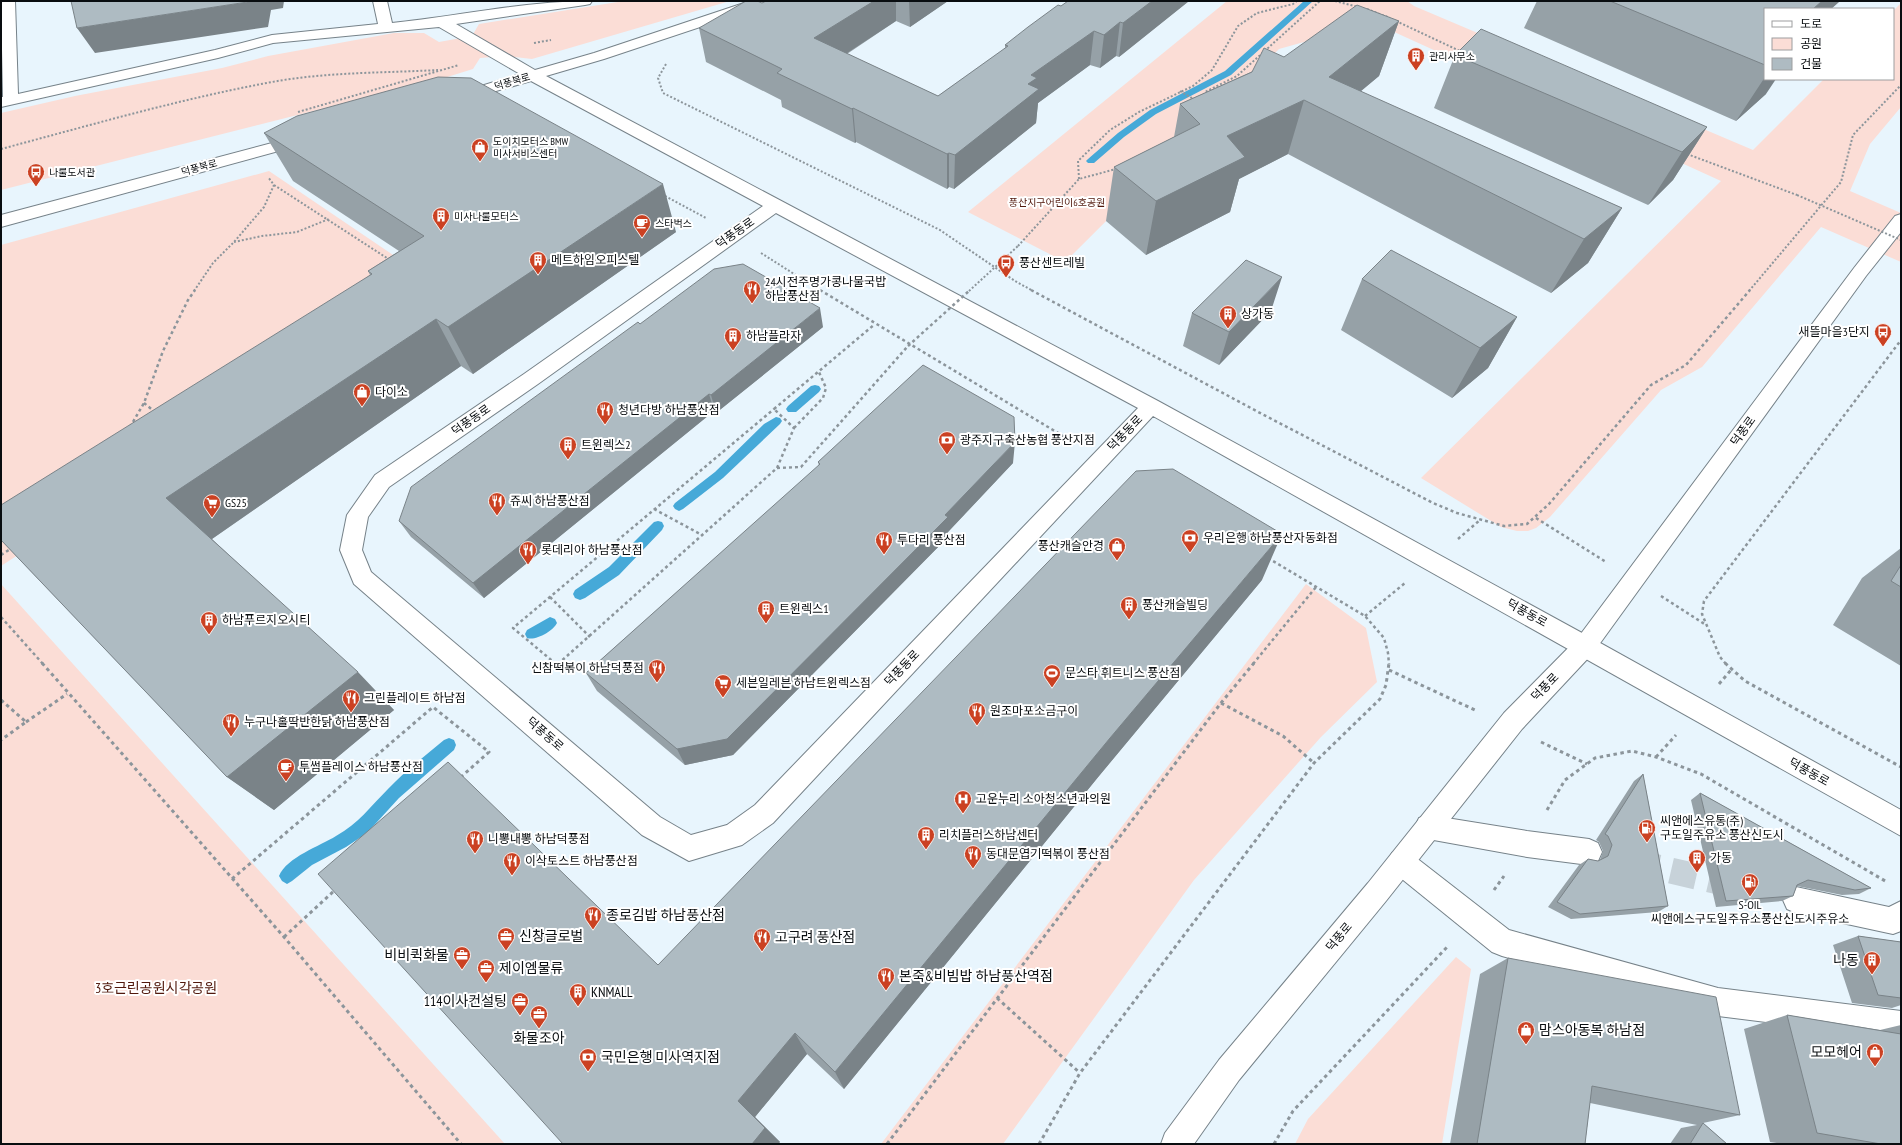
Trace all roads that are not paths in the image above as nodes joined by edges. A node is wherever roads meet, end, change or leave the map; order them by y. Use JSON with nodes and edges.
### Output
{"nodes":[{"id":1,"x":8,"y":1,"type":"edge"},
{"id":2,"x":380,"y":1,"type":"edge"},
{"id":3,"x":585,"y":1,"type":"edge"},
{"id":4,"x":764,"y":1,"type":"edge"},
{"id":5,"x":442,"y":22,"type":"junction"},
{"id":6,"x":386,"y":28,"type":"junction"},
{"id":7,"x":532,"y":75,"type":"junction"},
{"id":8,"x":6,"y":100,"type":"edge"},
{"id":9,"x":448,"y":100,"type":"edge"},
{"id":10,"x":317,"y":136,"type":"edge"},
{"id":11,"x":775,"y":205,"type":"junction"},
{"id":12,"x":1901,"y":220,"type":"edge"},
{"id":13,"x":1,"y":221,"type":"edge"},
{"id":14,"x":1151,"y":406,"type":"junction"},
{"id":15,"x":1585,"y":646,"type":"junction"},
{"id":16,"x":1901,"y":824,"type":"edge"},
{"id":17,"x":1428,"y":827,"type":"junction"},
{"id":18,"x":1589,"y":852,"type":"dead end"},
{"id":19,"x":1401,"y":862,"type":"junction"},
{"id":20,"x":1796,"y":900,"type":"edge"},
{"id":21,"x":1901,"y":914,"type":"edge"},
{"id":22,"x":1901,"y":1024,"type":"edge"},
{"id":23,"x":1176,"y":1144,"type":"edge"}],
"edges":[{"from":1,"to":8,"type":"street"},
{"from":2,"to":6,"type":"street"},
{"from":3,"to":5,"type":"street"},
{"from":4,"to":7,"type":"street","name":"덕풍북로"},
{"from":5,"to":6,"type":"street"},
{"from":5,"to":7,"type":"street","name":"덕풍동로"},
{"from":6,"to":8,"type":"street"},
{"from":7,"to":9,"type":"street","name":"덕풍북로"},
{"from":7,"to":11,"type":"street","name":"덕풍동로"},
{"from":10,"to":13,"type":"street","name":"덕풍북로"},
{"from":11,"to":14,"type":"street","name":"덕풍동로"},
{"from":11,"to":14,"type":"street","name":"덕풍동로"},
{"from":12,"to":15,"type":"street","name":"덕풍로"},
{"from":14,"to":15,"type":"street","name":"덕풍동로"},
{"from":15,"to":16,"type":"street","name":"덕풍동로"},
{"from":15,"to":17,"type":"street","name":"덕풍로"},
{"from":17,"to":18,"type":"street"},
{"from":17,"to":19,"type":"street","name":"덕풍로"},
{"from":19,"to":22,"type":"street"},
{"from":19,"to":23,"type":"street","name":"덕풍로"},
{"from":20,"to":21,"type":"street"}]}
